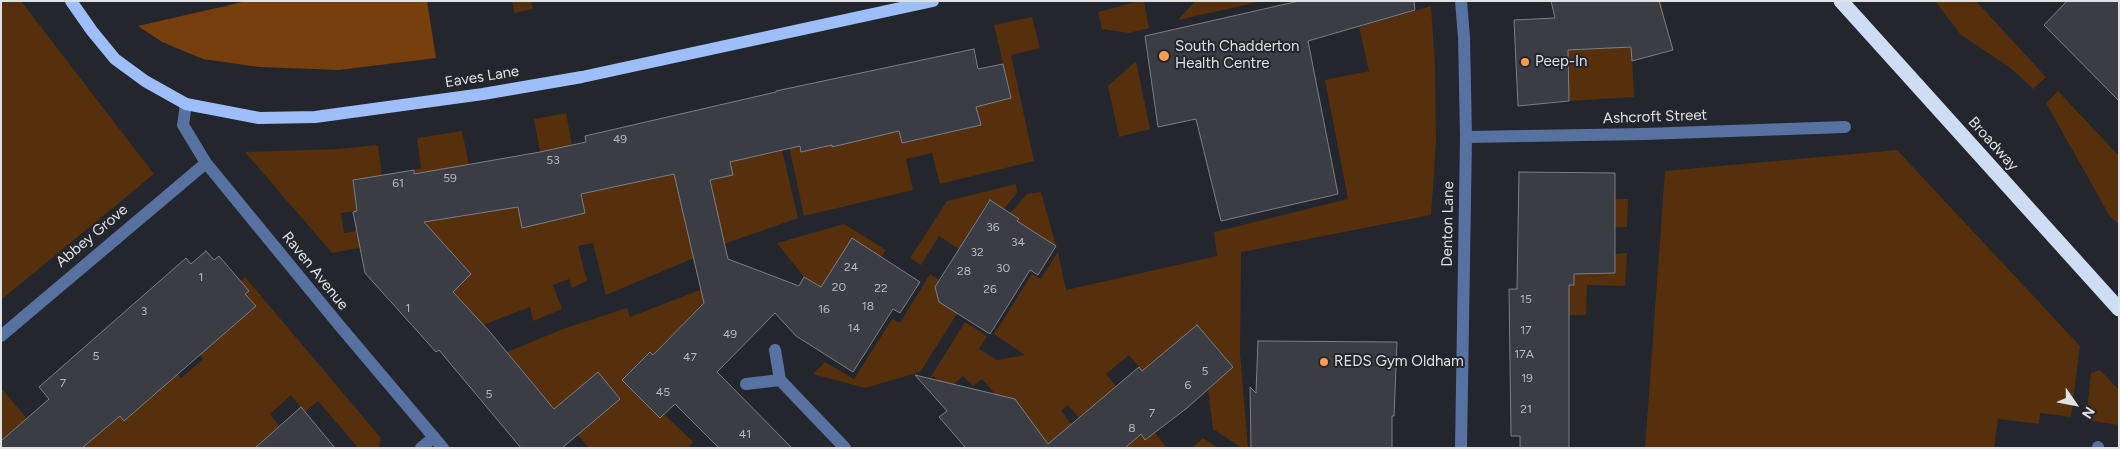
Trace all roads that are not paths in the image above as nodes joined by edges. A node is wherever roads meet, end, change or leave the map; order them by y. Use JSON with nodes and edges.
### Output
{"nodes":[{"id":1,"x":71,"y":1,"type":"edge"},
{"id":2,"x":933,"y":1,"type":"edge"},
{"id":3,"x":1461,"y":1,"type":"edge"},
{"id":4,"x":1840,"y":2,"type":"edge"},
{"id":5,"x":906,"y":4,"type":"edge"},
{"id":6,"x":186,"y":104,"type":"junction"},
{"id":7,"x":1844,"y":127,"type":"dead end"},
{"id":8,"x":1466,"y":137,"type":"junction"},
{"id":9,"x":206,"y":163,"type":"junction"},
{"id":10,"x":2119,"y":309,"type":"edge"},
{"id":11,"x":1,"y":336,"type":"edge"},
{"id":12,"x":775,"y":350,"type":"dead end"},
{"id":13,"x":780,"y":380,"type":"junction"},
{"id":14,"x":746,"y":384,"type":"dead end"},
{"id":15,"x":434,"y":437,"type":"junction"},
{"id":16,"x":421,"y":448,"type":"edge"},
{"id":17,"x":443,"y":448,"type":"edge"},
{"id":18,"x":845,"y":448,"type":"edge"},
{"id":19,"x":1461,"y":448,"type":"edge"}],
"edges":[{"from":1,"to":6,"type":"main road","name":"Eaves Lane"},
{"from":2,"to":5,"type":"main road","name":"Eaves Lane"},
{"from":3,"to":8,"type":"street","name":"Denton Lane"},
{"from":4,"to":10,"type":"highway","name":"Broadway"},
{"from":5,"to":6,"type":"main road","name":"Eaves Lane"},
{"from":6,"to":9,"type":"street","name":"Raven Avenue"},
{"from":7,"to":8,"type":"street","name":"Ashcroft Street"},
{"from":8,"to":19,"type":"street","name":"Denton Lane"},
{"from":9,"to":11,"type":"street","name":"Abbey Grove"},
{"from":9,"to":15,"type":"street","name":"Raven Avenue"},
{"from":12,"to":13,"type":"street"},
{"from":13,"to":14,"type":"street"},
{"from":13,"to":18,"type":"street"},
{"from":15,"to":16,"type":"street"},
{"from":15,"to":17,"type":"street","name":"Raven Avenue"}]}
